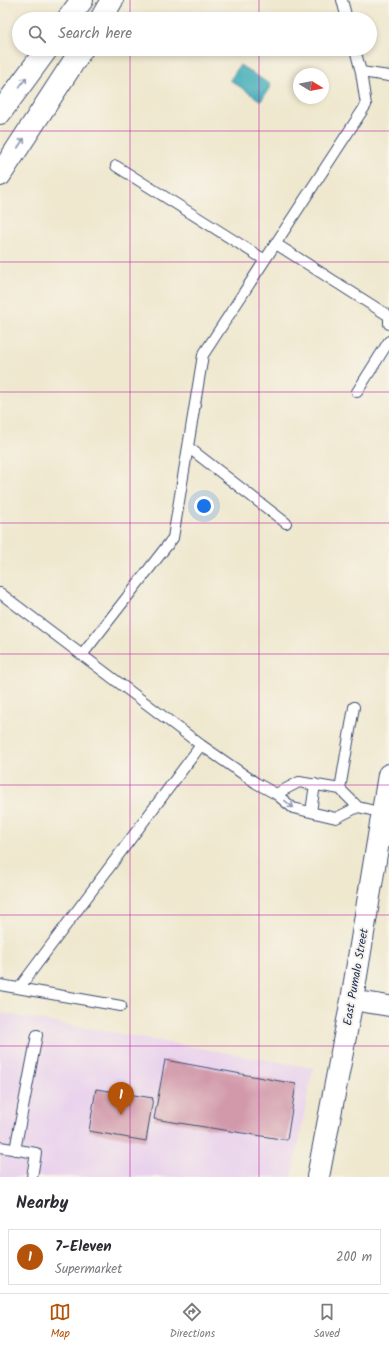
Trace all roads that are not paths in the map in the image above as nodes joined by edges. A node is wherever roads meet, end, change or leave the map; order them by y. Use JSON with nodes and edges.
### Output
{"nodes":[{"id":1,"x":82,"y":0,"type":"edge"},
{"id":2,"x":112,"y":0,"type":"edge"},
{"id":3,"x":342,"y":0,"type":"edge"},
{"id":4,"x":73,"y":12,"type":"edge"},
{"id":5,"x":105,"y":12,"type":"edge"},
{"id":6,"x":345,"y":12,"type":"edge"},
{"id":7,"x":42,"y":56,"type":"edge"},
{"id":8,"x":77,"y":56,"type":"edge"},
{"id":9,"x":357,"y":56,"type":"edge"},
{"id":10,"x":361,"y":72,"type":"junction"},
{"id":11,"x":389,"y":76,"type":"edge"},
{"id":12,"x":0,"y":113,"type":"edge"},
{"id":13,"x":116,"y":166,"type":"dead end"},
{"id":14,"x":0,"y":175,"type":"edge"},
{"id":15,"x":276,"y":244,"type":"junction"},
{"id":16,"x":265,"y":260,"type":"junction"},
{"id":17,"x":389,"y":324,"type":"edge"},
{"id":18,"x":389,"y":341,"type":"edge"},
{"id":19,"x":356,"y":392,"type":"dead end"},
{"id":20,"x":188,"y":448,"type":"junction"},
{"id":21,"x":286,"y":523,"type":"dead end"},
{"id":22,"x":0,"y":593,"type":"edge"},
{"id":23,"x":82,"y":655,"type":"junction"},
{"id":24,"x":354,"y":707,"type":"dead end"},
{"id":25,"x":201,"y":745,"type":"junction"},
{"id":26,"x":316,"y":784,"type":"junction"},
{"id":27,"x":388,"y":784,"type":"edge"},
{"id":28,"x":340,"y":789,"type":"junction"},
{"id":29,"x":276,"y":794,"type":"junction"},
{"id":30,"x":358,"y":807,"type":"junction"},
{"id":31,"x":311,"y":812,"type":"junction"},
{"id":32,"x":383,"y":813,"type":"junction"},
{"id":33,"x":0,"y":985,"type":"edge"},
{"id":34,"x":19,"y":988,"type":"junction"},
{"id":35,"x":352,"y":1000,"type":"junction"},
{"id":36,"x":121,"y":1006,"type":"dead end"},
{"id":37,"x":389,"y":1006,"type":"edge"},
{"id":38,"x":38,"y":1035,"type":"dead end"},
{"id":39,"x":0,"y":1147,"type":"edge"},
{"id":40,"x":16,"y":1150,"type":"junction"},
{"id":41,"x":32,"y":1177,"type":"edge"},
{"id":42,"x":318,"y":1177,"type":"edge"}],
"edges":[{"from":1,"to":4,"type":"main road"},
{"from":2,"to":5,"type":"main road"},
{"from":3,"to":6,"type":"lane"},
{"from":12,"to":7,"type":"main road","one_way":true},
{"from":14,"to":8,"type":"main road","one_way":true},
{"from":9,"to":10,"type":"lane"},
{"from":10,"to":11,"type":"lane"},
{"from":10,"to":15,"type":"lane"},
{"from":13,"to":16,"type":"lane"},
{"from":15,"to":16,"type":"lane"},
{"from":15,"to":17,"type":"lane"},
{"from":16,"to":20,"type":"lane"},
{"from":18,"to":19,"type":"lane"},
{"from":20,"to":21,"type":"lane"},
{"from":20,"to":23,"type":"lane"},
{"from":22,"to":23,"type":"lane"},
{"from":23,"to":25,"type":"lane"},
{"from":24,"to":28,"type":"lane"},
{"from":25,"to":29,"type":"lane"},
{"from":25,"to":34,"type":"lane"},
{"from":26,"to":28,"type":"lane"},
{"from":26,"to":29,"type":"lane"},
{"from":26,"to":31,"type":"lane"},
{"from":27,"to":32,"type":"main road","name":"East Pumalo Street"},
{"from":28,"to":30,"type":"lane"},
{"from":29,"to":31,"type":"lane","one_way":true},
{"from":30,"to":31,"type":"lane"},
{"from":30,"to":32,"type":"lane"},
{"from":32,"to":35,"type":"main road","name":"East Pumalo Street"},
{"from":33,"to":34,"type":"lane"},
{"from":34,"to":36,"type":"lane"},
{"from":35,"to":37,"type":"street"},
{"from":35,"to":42,"type":"main road","name":"East Pumalo Street"},
{"from":38,"to":40,"type":"lane"},
{"from":39,"to":40,"type":"lane"},
{"from":40,"to":41,"type":"lane"}]}
